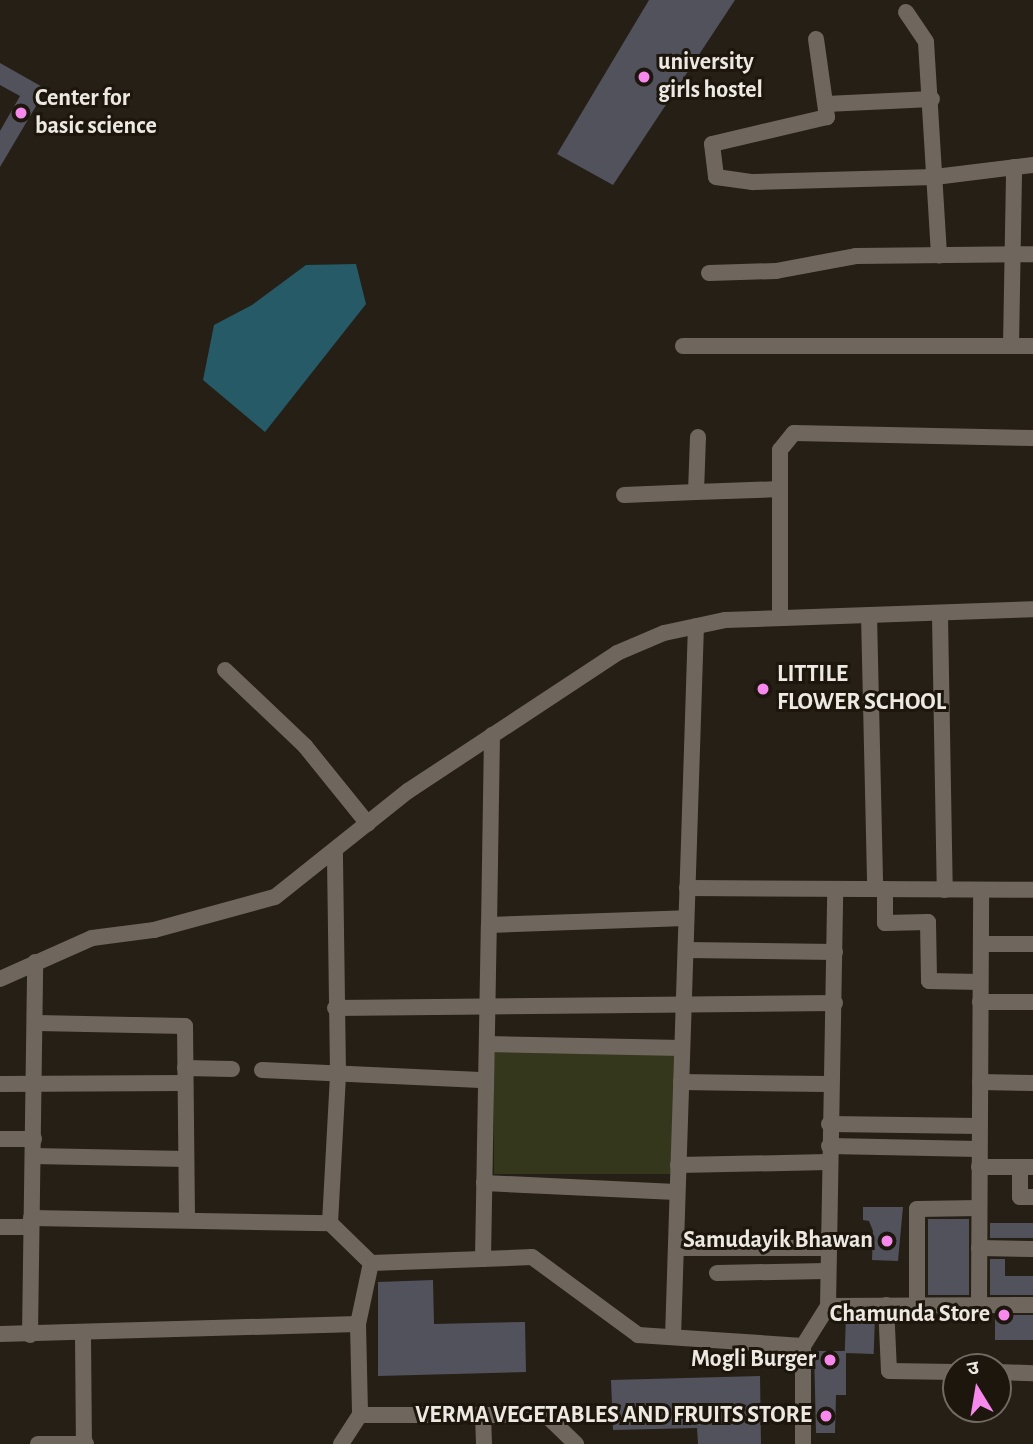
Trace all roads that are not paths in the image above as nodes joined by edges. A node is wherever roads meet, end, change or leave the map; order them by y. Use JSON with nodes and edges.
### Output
{"nodes":[{"id":1,"x":906,"y":12,"type":"dead end"},
{"id":2,"x":816,"y":39,"type":"dead end"},
{"id":3,"x":932,"y":99,"type":"junction"},
{"id":4,"x":826,"y":104,"type":"junction"},
{"id":5,"x":1033,"y":165,"type":"edge"},
{"id":6,"x":1014,"y":167,"type":"junction"},
{"id":7,"x":936,"y":177,"type":"junction"},
{"id":8,"x":1014,"y":254,"type":"junction"},
{"id":9,"x":1033,"y":254,"type":"edge"},
{"id":10,"x":939,"y":256,"type":"junction"},
{"id":11,"x":709,"y":273,"type":"dead end"},
{"id":12,"x":683,"y":346,"type":"dead end"},
{"id":13,"x":1011,"y":346,"type":"junction"},
{"id":14,"x":1033,"y":346,"type":"edge"},
{"id":15,"x":698,"y":437,"type":"dead end"},
{"id":16,"x":1033,"y":438,"type":"edge"},
{"id":17,"x":780,"y":489,"type":"junction"},
{"id":18,"x":696,"y":492,"type":"junction"},
{"id":19,"x":625,"y":495,"type":"dead end"},
{"id":20,"x":1033,"y":609,"type":"edge"},
{"id":21,"x":869,"y":615,"type":"junction"},
{"id":22,"x":940,"y":616,"type":"junction"},
{"id":23,"x":780,"y":617,"type":"junction"},
{"id":24,"x":696,"y":626,"type":"junction"},
{"id":25,"x":225,"y":670,"type":"dead end"},
{"id":26,"x":492,"y":735,"type":"junction"},
{"id":27,"x":368,"y":824,"type":"junction"},
{"id":28,"x":335,"y":853,"type":"junction"},
{"id":29,"x":687,"y":888,"type":"junction"},
{"id":30,"x":835,"y":889,"type":"junction"},
{"id":31,"x":880,"y":889,"type":"junction"},
{"id":32,"x":945,"y":890,"type":"junction"},
{"id":33,"x":981,"y":890,"type":"junction"},
{"id":34,"x":1033,"y":890,"type":"edge"},
{"id":35,"x":686,"y":918,"type":"junction"},
{"id":36,"x":489,"y":925,"type":"junction"},
{"id":37,"x":981,"y":944,"type":"junction"},
{"id":38,"x":1033,"y":944,"type":"edge"},
{"id":39,"x":686,"y":950,"type":"junction"},
{"id":40,"x":835,"y":952,"type":"junction"},
{"id":41,"x":35,"y":962,"type":"junction"},
{"id":42,"x":0,"y":979,"type":"edge"},
{"id":43,"x":980,"y":982,"type":"junction"},
{"id":44,"x":685,"y":1001,"type":"junction"},
{"id":45,"x":980,"y":1002,"type":"junction"},
{"id":46,"x":1033,"y":1002,"type":"edge"},
{"id":47,"x":835,"y":1003,"type":"junction"},
{"id":48,"x":335,"y":1008,"type":"junction"},
{"id":49,"x":488,"y":1008,"type":"junction"},
{"id":50,"x":37,"y":1023,"type":"junction"},
{"id":51,"x":487,"y":1044,"type":"junction"},
{"id":52,"x":682,"y":1048,"type":"junction"},
{"id":53,"x":232,"y":1069,"type":"dead end"},
{"id":54,"x":262,"y":1070,"type":"dead end"},
{"id":55,"x":338,"y":1073,"type":"junction"},
{"id":56,"x":185,"y":1075,"type":"junction"},
{"id":57,"x":486,"y":1080,"type":"junction"},
{"id":58,"x":681,"y":1082,"type":"junction"},
{"id":59,"x":980,"y":1082,"type":"junction"},
{"id":60,"x":36,"y":1083,"type":"junction"},
{"id":61,"x":1033,"y":1083,"type":"edge"},
{"id":62,"x":0,"y":1084,"type":"edge"},
{"id":63,"x":827,"y":1084,"type":"junction"},
{"id":64,"x":829,"y":1124,"type":"junction"},
{"id":65,"x":979,"y":1126,"type":"junction"},
{"id":66,"x":0,"y":1139,"type":"edge"},
{"id":67,"x":34,"y":1139,"type":"junction"},
{"id":68,"x":979,"y":1149,"type":"junction"},
{"id":69,"x":829,"y":1154,"type":"junction"},
{"id":70,"x":33,"y":1156,"type":"junction"},
{"id":71,"x":186,"y":1158,"type":"junction"},
{"id":72,"x":678,"y":1165,"type":"junction"},
{"id":73,"x":979,"y":1167,"type":"junction"},
{"id":74,"x":1027,"y":1167,"type":"edge"},
{"id":75,"x":484,"y":1183,"type":"junction"},
{"id":76,"x":676,"y":1192,"type":"junction"},
{"id":77,"x":1033,"y":1197,"type":"edge"},
{"id":78,"x":979,"y":1208,"type":"junction"},
{"id":79,"x":187,"y":1219,"type":"junction"},
{"id":80,"x":32,"y":1223,"type":"junction"},
{"id":81,"x":330,"y":1223,"type":"junction"},
{"id":82,"x":0,"y":1227,"type":"edge"},
{"id":83,"x":677,"y":1248,"type":"junction"},
{"id":84,"x":825,"y":1248,"type":"junction"},
{"id":85,"x":979,"y":1248,"type":"junction"},
{"id":86,"x":1033,"y":1249,"type":"edge"},
{"id":87,"x":483,"y":1259,"type":"junction"},
{"id":88,"x":371,"y":1263,"type":"junction"},
{"id":89,"x":826,"y":1271,"type":"junction"},
{"id":90,"x":717,"y":1273,"type":"dead end"},
{"id":91,"x":886,"y":1305,"type":"junction"},
{"id":92,"x":979,"y":1305,"type":"junction"},
{"id":93,"x":828,"y":1306,"type":"junction"},
{"id":94,"x":918,"y":1306,"type":"junction"},
{"id":95,"x":1033,"y":1306,"type":"edge"},
{"id":96,"x":358,"y":1324,"type":"junction"},
{"id":97,"x":0,"y":1334,"type":"edge"},
{"id":98,"x":30,"y":1335,"type":"junction"},
{"id":99,"x":83,"y":1335,"type":"junction"},
{"id":100,"x":673,"y":1337,"type":"junction"},
{"id":101,"x":803,"y":1346,"type":"junction"},
{"id":102,"x":942,"y":1372,"type":"edge"},
{"id":103,"x":1012,"y":1372,"type":"edge"},
{"id":104,"x":1033,"y":1373,"type":"edge"},
{"id":105,"x":360,"y":1415,"type":"junction"},
{"id":106,"x":483,"y":1415,"type":"junction"},
{"id":107,"x":38,"y":1444,"type":"edge"},
{"id":108,"x":85,"y":1444,"type":"edge"},
{"id":109,"x":341,"y":1444,"type":"edge"},
{"id":110,"x":484,"y":1444,"type":"edge"},
{"id":111,"x":576,"y":1444,"type":"edge"},
{"id":112,"x":803,"y":1444,"type":"edge"}],
"edges":[{"from":1,"to":3,"type":"street"},
{"from":2,"to":4,"type":"street"},
{"from":3,"to":4,"type":"street"},
{"from":3,"to":7,"type":"street"},
{"from":4,"to":7,"type":"street"},
{"from":5,"to":6,"type":"street"},
{"from":6,"to":7,"type":"street"},
{"from":6,"to":8,"type":"street"},
{"from":7,"to":10,"type":"street"},
{"from":8,"to":9,"type":"street"},
{"from":8,"to":10,"type":"street"},
{"from":8,"to":13,"type":"street"},
{"from":10,"to":11,"type":"street"},
{"from":12,"to":13,"type":"street"},
{"from":13,"to":14,"type":"street"},
{"from":15,"to":18,"type":"street"},
{"from":16,"to":17,"type":"street"},
{"from":17,"to":18,"type":"street"},
{"from":17,"to":23,"type":"street"},
{"from":18,"to":19,"type":"street"},
{"from":20,"to":22,"type":"street"},
{"from":21,"to":22,"type":"street"},
{"from":21,"to":23,"type":"street"},
{"from":21,"to":31,"type":"street"},
{"from":22,"to":32,"type":"street"},
{"from":23,"to":24,"type":"street"},
{"from":24,"to":26,"type":"street"},
{"from":24,"to":29,"type":"street"},
{"from":25,"to":27,"type":"street"},
{"from":26,"to":27,"type":"street"},
{"from":26,"to":36,"type":"street"},
{"from":27,"to":28,"type":"street"},
{"from":28,"to":41,"type":"street"},
{"from":28,"to":48,"type":"street"},
{"from":29,"to":30,"type":"street"},
{"from":29,"to":35,"type":"street"},
{"from":30,"to":31,"type":"street"},
{"from":30,"to":40,"type":"street"},
{"from":31,"to":32,"type":"street"},
{"from":31,"to":43,"type":"street"},
{"from":32,"to":33,"type":"street"},
{"from":33,"to":34,"type":"street"},
{"from":33,"to":37,"type":"street"},
{"from":35,"to":36,"type":"street"},
{"from":35,"to":39,"type":"street"},
{"from":36,"to":49,"type":"street"},
{"from":37,"to":38,"type":"street"},
{"from":37,"to":43,"type":"street"},
{"from":39,"to":40,"type":"street"},
{"from":39,"to":44,"type":"street"},
{"from":40,"to":47,"type":"street"},
{"from":41,"to":42,"type":"street"},
{"from":41,"to":50,"type":"street"},
{"from":43,"to":45,"type":"street"},
{"from":44,"to":47,"type":"street"},
{"from":44,"to":49,"type":"street"},
{"from":44,"to":52,"type":"street"},
{"from":45,"to":46,"type":"street"},
{"from":45,"to":59,"type":"street"},
{"from":47,"to":63,"type":"street"},
{"from":48,"to":49,"type":"street"},
{"from":48,"to":55,"type":"street"},
{"from":49,"to":51,"type":"street"},
{"from":50,"to":56,"type":"street"},
{"from":50,"to":60,"type":"street"},
{"from":51,"to":52,"type":"street"},
{"from":51,"to":57,"type":"street"},
{"from":52,"to":58,"type":"street"},
{"from":53,"to":56,"type":"street"},
{"from":54,"to":55,"type":"street"},
{"from":55,"to":57,"type":"street"},
{"from":55,"to":81,"type":"street"},
{"from":56,"to":60,"type":"street"},
{"from":56,"to":71,"type":"street"},
{"from":57,"to":75,"type":"street"},
{"from":58,"to":63,"type":"street"},
{"from":58,"to":72,"type":"street"},
{"from":59,"to":61,"type":"street"},
{"from":59,"to":65,"type":"street"},
{"from":60,"to":62,"type":"street"},
{"from":60,"to":67,"type":"street"},
{"from":63,"to":64,"type":"street"},
{"from":64,"to":65,"type":"street"},
{"from":64,"to":69,"type":"street"},
{"from":65,"to":68,"type":"street"},
{"from":66,"to":67,"type":"street"},
{"from":67,"to":70,"type":"street"},
{"from":68,"to":69,"type":"street"},
{"from":68,"to":73,"type":"street"},
{"from":69,"to":72,"type":"street"},
{"from":69,"to":84,"type":"street"},
{"from":70,"to":71,"type":"street"},
{"from":70,"to":80,"type":"street"},
{"from":71,"to":79,"type":"street"},
{"from":72,"to":76,"type":"street"},
{"from":73,"to":74,"type":"street"},
{"from":73,"to":78,"type":"street"},
{"from":74,"to":77,"type":"street"},
{"from":75,"to":76,"type":"street"},
{"from":75,"to":87,"type":"street"},
{"from":76,"to":83,"type":"street"},
{"from":78,"to":85,"type":"street"},
{"from":78,"to":94,"type":"street"},
{"from":79,"to":80,"type":"street"},
{"from":79,"to":81,"type":"street"},
{"from":80,"to":82,"type":"street"},
{"from":80,"to":98,"type":"street"},
{"from":81,"to":88,"type":"street"},
{"from":83,"to":84,"type":"street"},
{"from":83,"to":100,"type":"street"},
{"from":84,"to":89,"type":"street"},
{"from":85,"to":86,"type":"street"},
{"from":85,"to":92,"type":"street"},
{"from":87,"to":88,"type":"street"},
{"from":87,"to":100,"type":"street"},
{"from":88,"to":96,"type":"street"},
{"from":89,"to":90,"type":"street"},
{"from":89,"to":93,"type":"street"},
{"from":91,"to":93,"type":"street"},
{"from":91,"to":94,"type":"street"},
{"from":91,"to":102,"type":"street"},
{"from":92,"to":94,"type":"street"},
{"from":92,"to":95,"type":"street"},
{"from":93,"to":101,"type":"street"},
{"from":96,"to":99,"type":"street"},
{"from":96,"to":105,"type":"street"},
{"from":97,"to":98,"type":"street"},
{"from":98,"to":99,"type":"street"},
{"from":99,"to":108,"type":"street"},
{"from":100,"to":101,"type":"street"},
{"from":101,"to":112,"type":"street"},
{"from":103,"to":104,"type":"street"},
{"from":105,"to":106,"type":"street"},
{"from":105,"to":109,"type":"street"},
{"from":106,"to":110,"type":"street"},
{"from":106,"to":111,"type":"street"},
{"from":107,"to":108,"type":"street"}]}
